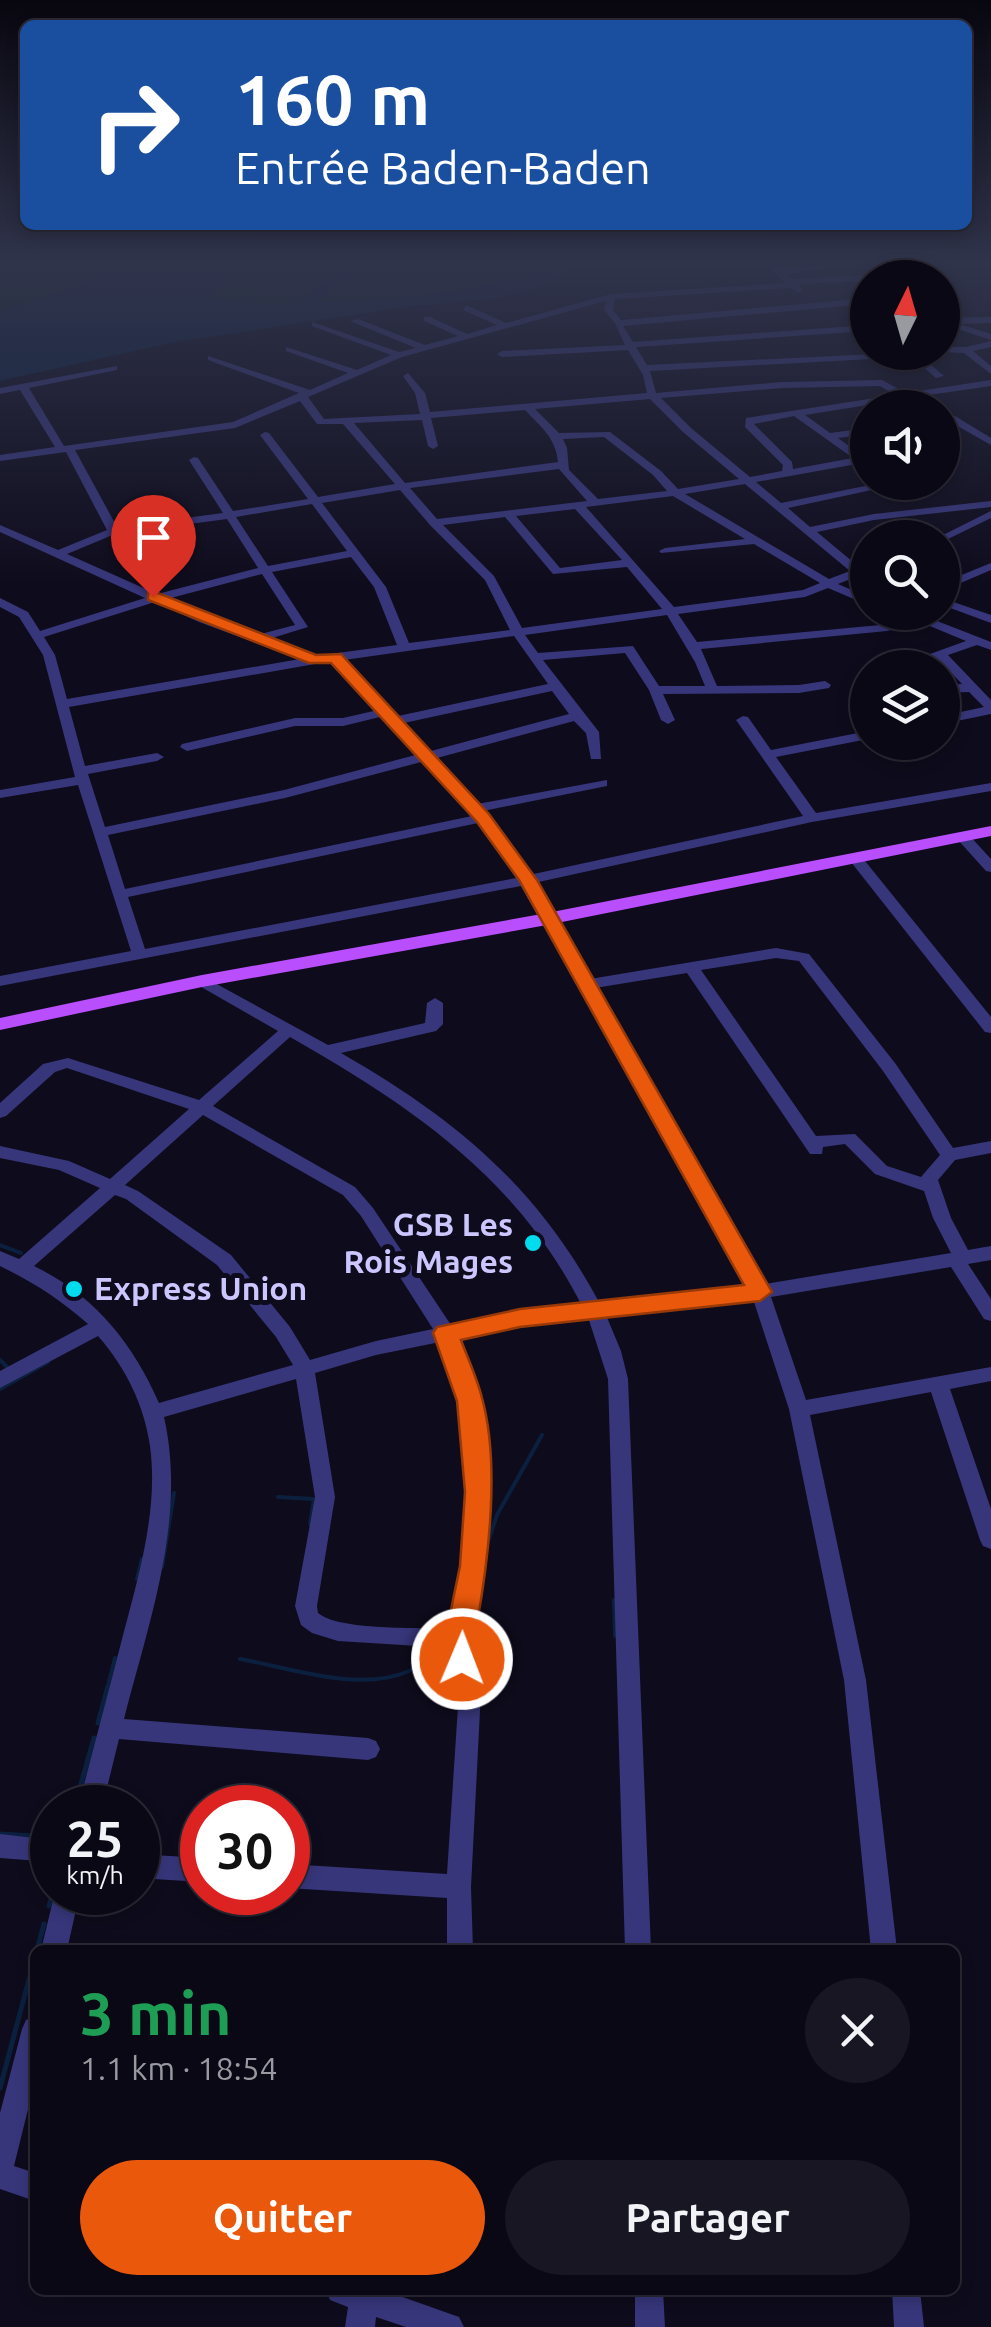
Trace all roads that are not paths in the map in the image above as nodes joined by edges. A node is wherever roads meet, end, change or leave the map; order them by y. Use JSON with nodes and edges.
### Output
{"nodes":[{"id":1,"x":106,"y":370,"type":"edge"},
{"id":2,"x":241,"y":370,"type":"edge"},
{"id":3,"x":347,"y":370,"type":"edge"},
{"id":4,"x":360,"y":370,"type":"edge"},
{"id":5,"x":644,"y":370,"type":"edge"},
{"id":6,"x":932,"y":370,"type":"edge"},
{"id":7,"x":354,"y":372,"type":"junction"},
{"id":8,"x":408,"y":376,"type":"dead end"},
{"id":9,"x":939,"y":376,"type":"dead end"},
{"id":10,"x":991,"y":382,"type":"edge"},
{"id":11,"x":23,"y":387,"type":"junction"},
{"id":12,"x":898,"y":390,"type":"edge"},
{"id":13,"x":944,"y":390,"type":"edge"},
{"id":14,"x":0,"y":392,"type":"edge"},
{"id":15,"x":304,"y":394,"type":"junction"},
{"id":16,"x":652,"y":395,"type":"junction"},
{"id":17,"x":526,"y":404,"type":"junction"},
{"id":18,"x":850,"y":405,"type":"edge"},
{"id":19,"x":796,"y":413,"type":"junction"},
{"id":20,"x":426,"y":416,"type":"junction"},
{"id":21,"x":347,"y":422,"type":"junction"},
{"id":22,"x":960,"y":425,"type":"edge"},
{"id":23,"x":850,"y":433,"type":"edge"},
{"id":24,"x":265,"y":435,"type":"dead end"},
{"id":25,"x":556,"y":436,"type":"junction"},
{"id":26,"x":828,"y":436,"type":"junction"},
{"id":27,"x":991,"y":442,"type":"edge"},
{"id":28,"x":433,"y":446,"type":"dead end"},
{"id":29,"x":66,"y":450,"type":"junction"},
{"id":30,"x":850,"y":450,"type":"edge"},
{"id":31,"x":0,"y":458,"type":"edge"},
{"id":32,"x":194,"y":460,"type":"dead end"},
{"id":33,"x":850,"y":462,"type":"edge"},
{"id":34,"x":562,"y":465,"type":"junction"},
{"id":35,"x":787,"y":472,"type":"junction"},
{"id":36,"x":749,"y":480,"type":"junction"},
{"id":37,"x":403,"y":486,"type":"junction"},
{"id":38,"x":675,"y":492,"type":"junction"},
{"id":39,"x":850,"y":493,"type":"edge"},
{"id":40,"x":317,"y":501,"type":"junction"},
{"id":41,"x":594,"y":502,"type":"junction"},
{"id":42,"x":577,"y":504,"type":"junction"},
{"id":43,"x":991,"y":504,"type":"edge"},
{"id":44,"x":782,"y":506,"type":"junction"},
{"id":45,"x":507,"y":514,"type":"junction"},
{"id":46,"x":991,"y":514,"type":"edge"},
{"id":47,"x":233,"y":515,"type":"junction"},
{"id":48,"x":434,"y":523,"type":"junction"},
{"id":49,"x":960,"y":529,"type":"edge"},
{"id":50,"x":811,"y":530,"type":"junction"},
{"id":51,"x":2,"y":531,"type":"edge"},
{"id":52,"x":112,"y":531,"type":"junction"},
{"id":53,"x":755,"y":541,"type":"junction"},
{"id":54,"x":665,"y":551,"type":"dead end"},
{"id":55,"x":355,"y":552,"type":"junction"},
{"id":56,"x":58,"y":554,"type":"junction"},
{"id":57,"x":850,"y":560,"type":"edge"},
{"id":58,"x":628,"y":563,"type":"junction"},
{"id":59,"x":991,"y":566,"type":"edge"},
{"id":60,"x":262,"y":567,"type":"junction"},
{"id":61,"x":850,"y":576,"type":"edge"},
{"id":62,"x":960,"y":580,"type":"edge"},
{"id":63,"x":831,"y":585,"type":"junction"},
{"id":64,"x":850,"y":594,"type":"edge"},
{"id":65,"x":153,"y":597,"type":"junction"},
{"id":66,"x":0,"y":602,"type":"edge"},
{"id":67,"x":960,"y":607,"type":"edge"},
{"id":68,"x":671,"y":612,"type":"junction"},
{"id":69,"x":991,"y":618,"type":"edge"},
{"id":70,"x":857,"y":630,"type":"edge"},
{"id":71,"x":949,"y":630,"type":"edge"},
{"id":72,"x":519,"y":634,"type":"junction"},
{"id":73,"x":40,"y":635,"type":"junction"},
{"id":74,"x":262,"y":638,"type":"junction"},
{"id":75,"x":977,"y":641,"type":"junction"},
{"id":76,"x":696,"y":646,"type":"junction"},
{"id":77,"x":991,"y":646,"type":"edge"},
{"id":78,"x":405,"y":649,"type":"junction"},
{"id":79,"x":954,"y":650,"type":"edge"},
{"id":80,"x":335,"y":657,"type":"junction"},
{"id":81,"x":534,"y":657,"type":"junction"},
{"id":82,"x":315,"y":660,"type":"junction"},
{"id":83,"x":960,"y":677,"type":"edge"},
{"id":84,"x":825,"y":685,"type":"dead end"},
{"id":85,"x":556,"y":686,"type":"junction"},
{"id":86,"x":712,"y":688,"type":"junction"},
{"id":87,"x":960,"y":688,"type":"edge"},
{"id":88,"x":970,"y":688,"type":"junction"},
{"id":89,"x":655,"y":690,"type":"junction"},
{"id":90,"x":62,"y":704,"type":"junction"},
{"id":91,"x":991,"y":708,"type":"edge"},
{"id":92,"x":390,"y":716,"type":"junction"},
{"id":93,"x":577,"y":716,"type":"junction"},
{"id":94,"x":960,"y":716,"type":"edge"},
{"id":95,"x":668,"y":720,"type":"dead end"},
{"id":96,"x":744,"y":720,"type":"dead end"},
{"id":97,"x":850,"y":738,"type":"edge"},
{"id":98,"x":187,"y":747,"type":"dead end"},
{"id":99,"x":765,"y":755,"type":"junction"},
{"id":100,"x":427,"y":756,"type":"junction"},
{"id":101,"x":596,"y":756,"type":"dead end"},
{"id":102,"x":157,"y":757,"type":"dead end"},
{"id":103,"x":81,"y":776,"type":"junction"},
{"id":104,"x":602,"y":783,"type":"dead end"},
{"id":105,"x":991,"y":788,"type":"edge"},
{"id":106,"x":0,"y":794,"type":"edge"},
{"id":107,"x":479,"y":814,"type":"junction"},
{"id":108,"x":812,"y":818,"type":"junction"},
{"id":109,"x":991,"y":831,"type":"edge"},
{"id":110,"x":100,"y":832,"type":"junction"},
{"id":111,"x":963,"y":837,"type":"junction"},
{"id":112,"x":856,"y":859,"type":"junction"},
{"id":113,"x":991,"y":868,"type":"edge"},
{"id":114,"x":528,"y":880,"type":"junction"},
{"id":115,"x":120,"y":894,"type":"junction"},
{"id":116,"x":547,"y":920,"type":"junction"},
{"id":117,"x":140,"y":953,"type":"junction"},
{"id":118,"x":692,"y":968,"type":"junction"},
{"id":119,"x":0,"y":980,"type":"edge"},
{"id":120,"x":202,"y":981,"type":"junction"},
{"id":121,"x":585,"y":985,"type":"junction"},
{"id":122,"x":435,"y":1003,"type":"dead end"},
{"id":123,"x":0,"y":1024,"type":"edge"},
{"id":124,"x":991,"y":1028,"type":"edge"},
{"id":125,"x":286,"y":1031,"type":"junction"},
{"id":126,"x":328,"y":1051,"type":"junction"},
{"id":127,"x":204,"y":1108,"type":"junction"},
{"id":128,"x":0,"y":1112,"type":"edge"},
{"id":129,"x":991,"y":1147,"type":"edge"},
{"id":130,"x":0,"y":1152,"type":"edge"},
{"id":131,"x":949,"y":1155,"type":"junction"},
{"id":132,"x":117,"y":1186,"type":"junction"},
{"id":133,"x":930,"y":1187,"type":"junction"},
{"id":134,"x":991,"y":1252,"type":"edge"},
{"id":135,"x":0,"y":1258,"type":"edge"},
{"id":136,"x":959,"y":1258,"type":"junction"},
{"id":137,"x":22,"y":1267,"type":"junction"},
{"id":138,"x":760,"y":1292,"type":"junction"},
{"id":139,"x":594,"y":1309,"type":"junction"},
{"id":140,"x":991,"y":1314,"type":"edge"},
{"id":141,"x":102,"y":1325,"type":"junction"},
{"id":142,"x":446,"y":1333,"type":"junction"},
{"id":143,"x":304,"y":1366,"type":"junction"},
{"id":144,"x":991,"y":1374,"type":"edge"},
{"id":145,"x":0,"y":1380,"type":"edge"},
{"id":146,"x":939,"y":1386,"type":"junction"},
{"id":147,"x":798,"y":1409,"type":"junction"},
{"id":148,"x":154,"y":1412,"type":"junction"},
{"id":149,"x":991,"y":1540,"type":"edge"},
{"id":150,"x":460,"y":1639,"type":"junction"},
{"id":151,"x":110,"y":1728,"type":"junction"},
{"id":152,"x":368,"y":1749,"type":"dead end"},
{"id":153,"x":96,"y":1785,"type":"edge"},
{"id":154,"x":0,"y":1846,"type":"edge"},
{"id":155,"x":30,"y":1849,"type":"edge"},
{"id":156,"x":310,"y":1877,"type":"edge"},
{"id":157,"x":459,"y":1887,"type":"junction"},
{"id":158,"x":62,"y":1915,"type":"edge"},
{"id":159,"x":55,"y":1945,"type":"edge"},
{"id":160,"x":460,"y":1945,"type":"edge"},
{"id":161,"x":638,"y":1945,"type":"edge"},
{"id":162,"x":883,"y":1945,"type":"edge"},
{"id":163,"x":30,"y":2049,"type":"edge"},
{"id":164,"x":0,"y":2166,"type":"edge"},
{"id":165,"x":0,"y":2175,"type":"edge"},
{"id":166,"x":30,"y":2185,"type":"edge"},
{"id":167,"x":648,"y":2295,"type":"edge"},
{"id":168,"x":906,"y":2295,"type":"edge"},
{"id":169,"x":355,"y":2305,"type":"edge"},
{"id":170,"x":450,"y":2327,"type":"edge"},
{"id":171,"x":650,"y":2327,"type":"edge"},
{"id":172,"x":909,"y":2327,"type":"edge"}],
"edges":[{"from":1,"to":11,"type":"street"},
{"from":2,"to":15,"type":"street"},
{"from":3,"to":7,"type":"street"},
{"from":4,"to":7,"type":"street"},
{"from":5,"to":16,"type":"street"},
{"from":6,"to":9,"type":"street"},
{"from":7,"to":15,"type":"street"},
{"from":8,"to":20,"type":"street"},
{"from":10,"to":13,"type":"street"},
{"from":11,"to":14,"type":"street"},
{"from":11,"to":29,"type":"street"},
{"from":12,"to":16,"type":"street"},
{"from":15,"to":21,"type":"street"},
{"from":15,"to":29,"type":"street"},
{"from":16,"to":17,"type":"street"},
{"from":16,"to":36,"type":"street"},
{"from":17,"to":20,"type":"street"},
{"from":17,"to":25,"type":"street"},
{"from":18,"to":19,"type":"street"},
{"from":19,"to":26,"type":"street"},
{"from":19,"to":35,"type":"street"},
{"from":20,"to":21,"type":"street"},
{"from":20,"to":28,"type":"street"},
{"from":21,"to":37,"type":"street"},
{"from":22,"to":27,"type":"street"},
{"from":23,"to":26,"type":"street"},
{"from":24,"to":40,"type":"street"},
{"from":25,"to":34,"type":"street"},
{"from":25,"to":38,"type":"street"},
{"from":26,"to":30,"type":"street"},
{"from":29,"to":31,"type":"street"},
{"from":29,"to":52,"type":"street"},
{"from":32,"to":47,"type":"street"},
{"from":33,"to":35,"type":"street"},
{"from":34,"to":37,"type":"street"},
{"from":34,"to":41,"type":"street"},
{"from":35,"to":36,"type":"street"},
{"from":36,"to":38,"type":"street"},
{"from":36,"to":44,"type":"street"},
{"from":37,"to":40,"type":"street"},
{"from":37,"to":48,"type":"street"},
{"from":38,"to":41,"type":"street"},
{"from":38,"to":53,"type":"street"},
{"from":39,"to":44,"type":"street"},
{"from":40,"to":47,"type":"street"},
{"from":40,"to":55,"type":"street"},
{"from":41,"to":42,"type":"street"},
{"from":42,"to":45,"type":"street"},
{"from":42,"to":58,"type":"street"},
{"from":43,"to":50,"type":"street"},
{"from":44,"to":50,"type":"street"},
{"from":45,"to":48,"type":"street"},
{"from":45,"to":58,"type":"street"},
{"from":46,"to":49,"type":"street"},
{"from":47,"to":52,"type":"street"},
{"from":47,"to":60,"type":"street"},
{"from":48,"to":72,"type":"street"},
{"from":50,"to":57,"type":"street"},
{"from":51,"to":56,"type":"street"},
{"from":52,"to":56,"type":"street"},
{"from":53,"to":54,"type":"street"},
{"from":53,"to":63,"type":"street"},
{"from":55,"to":60,"type":"street"},
{"from":55,"to":78,"type":"street"},
{"from":56,"to":65,"type":"street"},
{"from":58,"to":68,"type":"street"},
{"from":59,"to":62,"type":"street"},
{"from":60,"to":65,"type":"street"},
{"from":60,"to":74,"type":"street"},
{"from":61,"to":63,"type":"street"},
{"from":63,"to":64,"type":"street"},
{"from":63,"to":68,"type":"street"},
{"from":65,"to":73,"type":"street"},
{"from":65,"to":74,"type":"street"},
{"from":66,"to":73,"type":"street"},
{"from":67,"to":69,"type":"street"},
{"from":68,"to":72,"type":"street"},
{"from":68,"to":76,"type":"street"},
{"from":70,"to":76,"type":"street"},
{"from":71,"to":75,"type":"street"},
{"from":72,"to":78,"type":"street"},
{"from":72,"to":81,"type":"street"},
{"from":73,"to":90,"type":"street"},
{"from":74,"to":82,"type":"street"},
{"from":75,"to":77,"type":"street"},
{"from":75,"to":79,"type":"street"},
{"from":76,"to":86,"type":"street"},
{"from":78,"to":80,"type":"street"},
{"from":80,"to":82,"type":"street"},
{"from":80,"to":92,"type":"street"},
{"from":81,"to":85,"type":"street"},
{"from":81,"to":89,"type":"street"},
{"from":82,"to":90,"type":"street"},
{"from":83,"to":88,"type":"street"},
{"from":84,"to":86,"type":"street"},
{"from":85,"to":92,"type":"street"},
{"from":85,"to":93,"type":"street"},
{"from":86,"to":89,"type":"street"},
{"from":87,"to":88,"type":"street"},
{"from":88,"to":91,"type":"street"},
{"from":89,"to":95,"type":"street"},
{"from":90,"to":103,"type":"street"},
{"from":91,"to":94,"type":"street"},
{"from":92,"to":98,"type":"street"},
{"from":92,"to":100,"type":"street"},
{"from":93,"to":100,"type":"street"},
{"from":93,"to":101,"type":"street"},
{"from":96,"to":99,"type":"street"},
{"from":97,"to":99,"type":"street"},
{"from":99,"to":108,"type":"street"},
{"from":100,"to":107,"type":"street"},
{"from":100,"to":110,"type":"street"},
{"from":102,"to":103,"type":"street"},
{"from":103,"to":106,"type":"street"},
{"from":103,"to":110,"type":"street"},
{"from":104,"to":107,"type":"street"},
{"from":105,"to":108,"type":"street"},
{"from":107,"to":114,"type":"street"},
{"from":107,"to":115,"type":"street"},
{"from":108,"to":114,"type":"street"},
{"from":109,"to":111,"type":"main road"},
{"from":110,"to":115,"type":"street"},
{"from":111,"to":112,"type":"main road"},
{"from":111,"to":113,"type":"street"},
{"from":112,"to":116,"type":"main road"},
{"from":112,"to":124,"type":"street"},
{"from":114,"to":116,"type":"street"},
{"from":114,"to":117,"type":"street"},
{"from":115,"to":117,"type":"street"},
{"from":116,"to":120,"type":"main road"},
{"from":116,"to":121,"type":"street"},
{"from":117,"to":119,"type":"street"},
{"from":118,"to":121,"type":"street"},
{"from":118,"to":131,"type":"street"},
{"from":118,"to":133,"type":"street"},
{"from":120,"to":123,"type":"main road"},
{"from":120,"to":125,"type":"street"},
{"from":121,"to":138,"type":"street"},
{"from":122,"to":126,"type":"street"},
{"from":125,"to":126,"type":"street"},
{"from":125,"to":127,"type":"street"},
{"from":126,"to":139,"type":"street"},
{"from":127,"to":128,"type":"street"},
{"from":127,"to":132,"type":"street"},
{"from":127,"to":142,"type":"street"},
{"from":129,"to":131,"type":"street"},
{"from":130,"to":132,"type":"street"},
{"from":131,"to":133,"type":"street"},
{"from":132,"to":137,"type":"street"},
{"from":132,"to":143,"type":"street"},
{"from":133,"to":136,"type":"street"},
{"from":134,"to":136,"type":"street"},
{"from":135,"to":137,"type":"street"},
{"from":136,"to":138,"type":"street"},
{"from":136,"to":140,"type":"street"},
{"from":137,"to":141,"type":"street"},
{"from":138,"to":139,"type":"street"},
{"from":138,"to":147,"type":"street"},
{"from":139,"to":142,"type":"street"},
{"from":139,"to":161,"type":"street"},
{"from":141,"to":145,"type":"street"},
{"from":141,"to":148,"type":"street"},
{"from":142,"to":143,"type":"street"},
{"from":142,"to":150,"type":"street"},
{"from":143,"to":148,"type":"street"},
{"from":143,"to":150,"type":"street"},
{"from":144,"to":146,"type":"street"},
{"from":146,"to":147,"type":"street"},
{"from":146,"to":149,"type":"street"},
{"from":147,"to":162,"type":"street"},
{"from":148,"to":151,"type":"street"},
{"from":150,"to":157,"type":"street"},
{"from":151,"to":152,"type":"street"},
{"from":151,"to":153,"type":"street"},
{"from":154,"to":155,"type":"street"},
{"from":156,"to":157,"type":"street"},
{"from":157,"to":160,"type":"street"},
{"from":158,"to":159,"type":"street"},
{"from":163,"to":164,"type":"street"},
{"from":165,"to":166,"type":"street"},
{"from":167,"to":171,"type":"street"},
{"from":168,"to":172,"type":"street"},
{"from":169,"to":170,"type":"street"}]}
